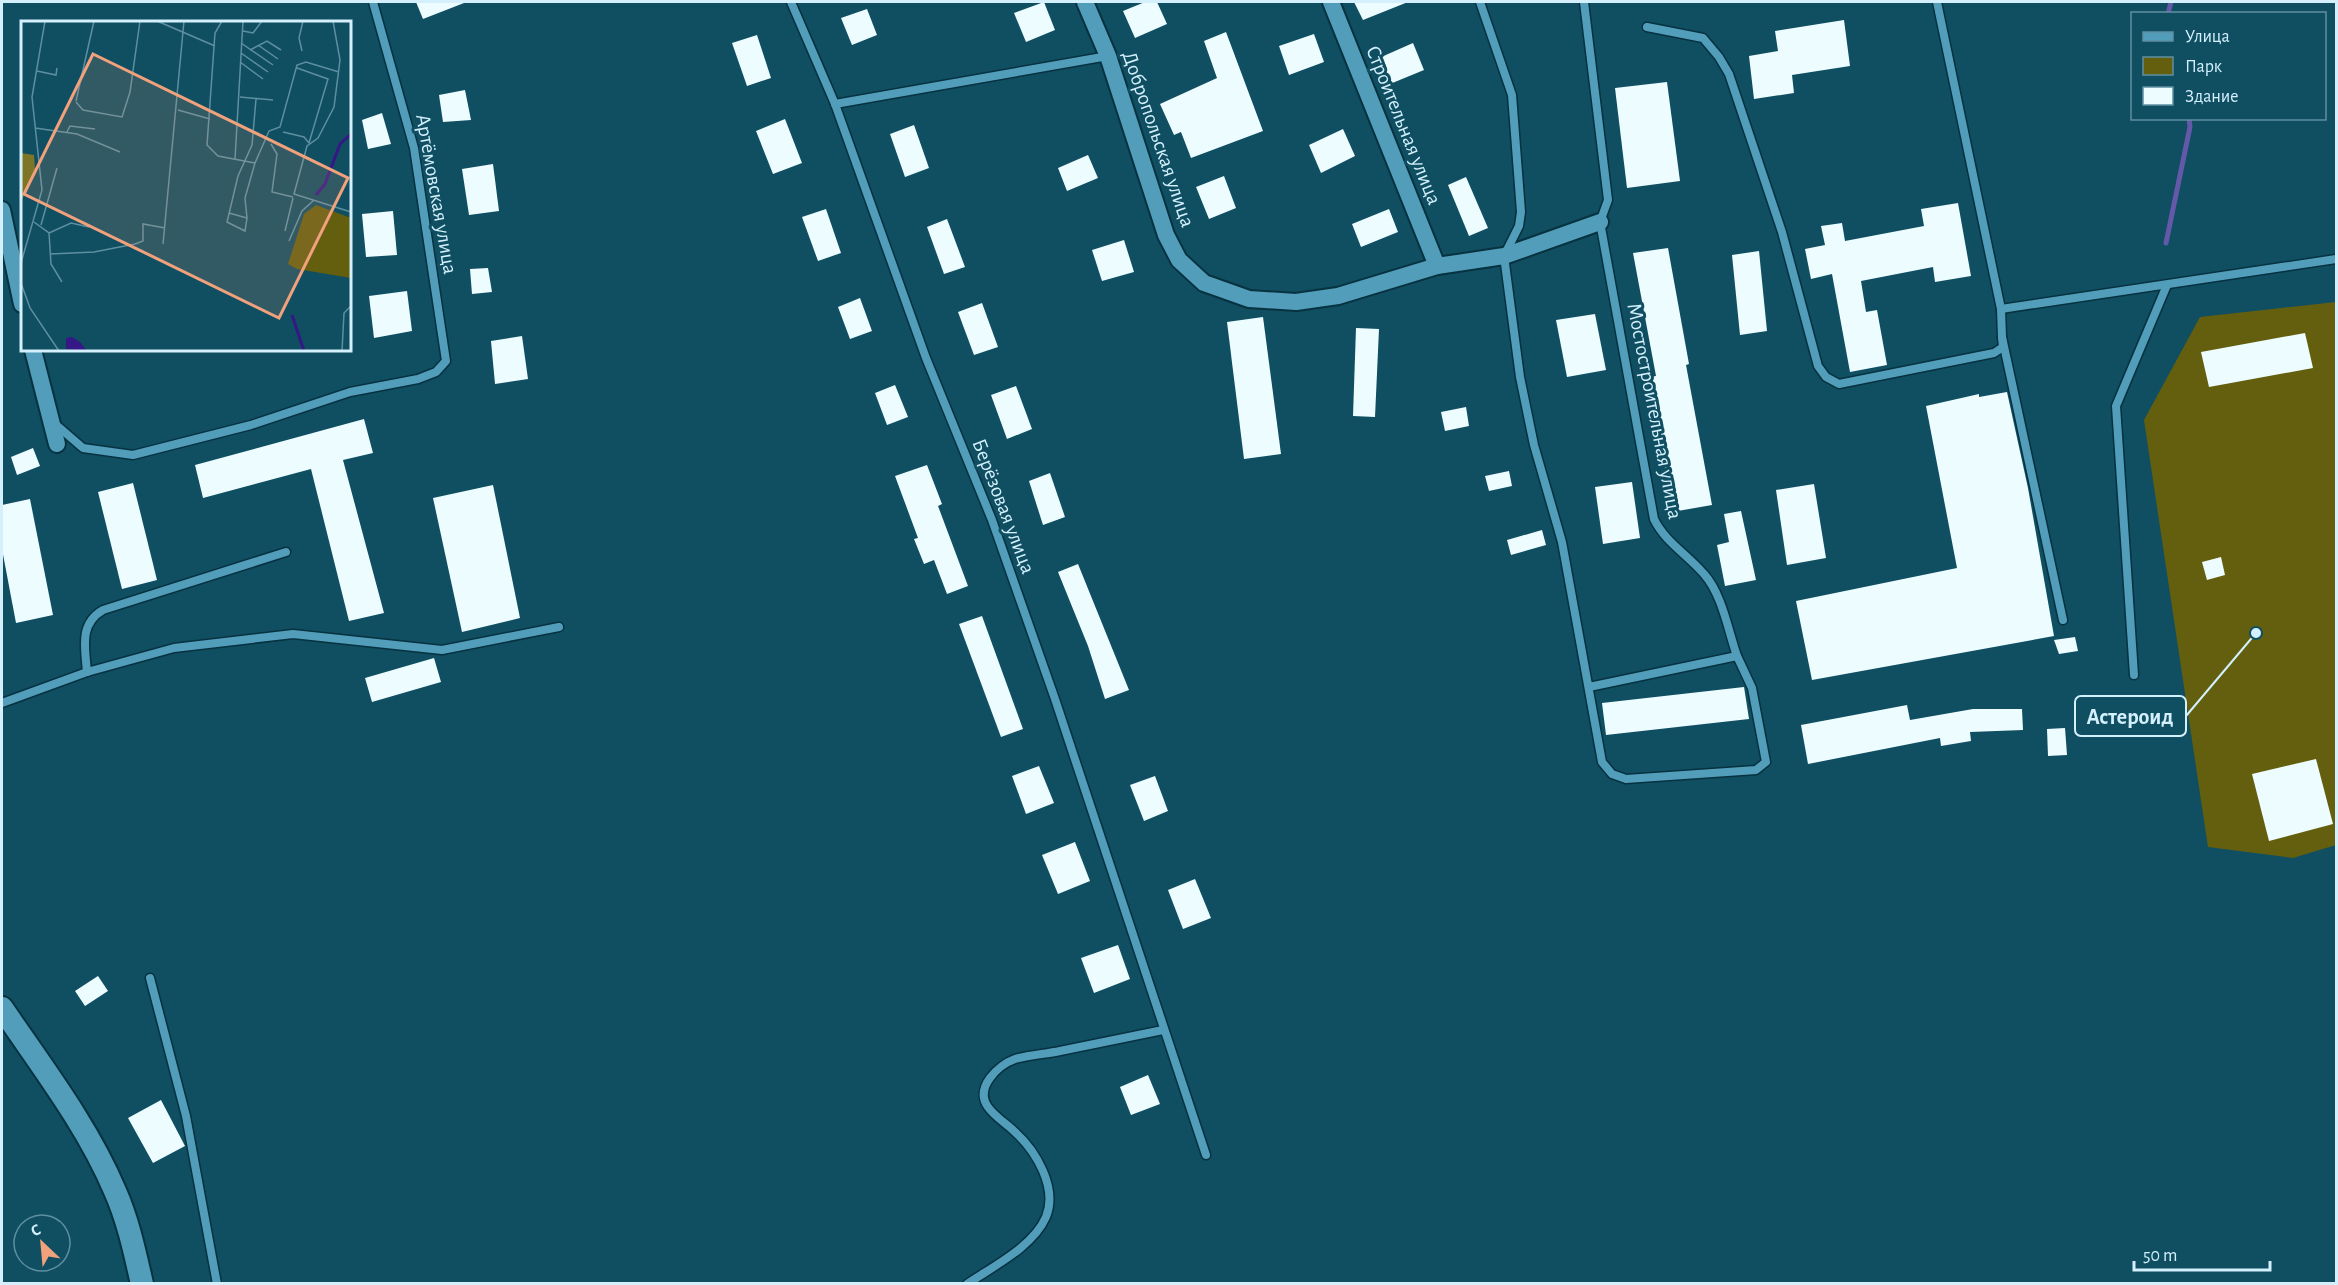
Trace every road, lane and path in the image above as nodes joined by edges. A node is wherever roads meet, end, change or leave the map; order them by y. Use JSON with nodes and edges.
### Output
{"nodes":[{"id":1,"x":373,"y":2,"type":"edge"},
{"id":2,"x":791,"y":2,"type":"edge"},
{"id":3,"x":1085,"y":2,"type":"edge"},
{"id":4,"x":1331,"y":2,"type":"edge"},
{"id":5,"x":1480,"y":2,"type":"edge"},
{"id":6,"x":1584,"y":2,"type":"edge"},
{"id":7,"x":1937,"y":2,"type":"edge"},
{"id":8,"x":1647,"y":27,"type":"dead end"},
{"id":9,"x":1108,"y":56,"type":"junction"},
{"id":10,"x":835,"y":104,"type":"junction"},
{"id":11,"x":2,"y":210,"type":"edge"},
{"id":12,"x":1600,"y":222,"type":"junction"},
{"id":13,"x":1504,"y":255,"type":"junction"},
{"id":14,"x":2337,"y":259,"type":"edge"},
{"id":15,"x":1437,"y":266,"type":"junction"},
{"id":16,"x":2167,"y":285,"type":"junction"},
{"id":17,"x":21,"y":299,"type":"edge"},
{"id":18,"x":2001,"y":309,"type":"junction"},
{"id":19,"x":2002,"y":337,"type":"junction"},
{"id":20,"x":33,"y":351,"type":"edge"},
{"id":21,"x":48,"y":418,"type":"junction"},
{"id":22,"x":57,"y":444,"type":"dead end"},
{"id":23,"x":286,"y":552,"type":"dead end"},
{"id":24,"x":2063,"y":620,"type":"dead end"},
{"id":25,"x":559,"y":627,"type":"dead end"},
{"id":26,"x":1737,"y":656,"type":"junction"},
{"id":27,"x":87,"y":672,"type":"junction"},
{"id":28,"x":2134,"y":675,"type":"dead end"},
{"id":29,"x":1589,"y":687,"type":"junction"},
{"id":30,"x":2,"y":703,"type":"edge"},
{"id":31,"x":150,"y":978,"type":"dead end"},
{"id":32,"x":2,"y":1008,"type":"edge"},
{"id":33,"x":1163,"y":1030,"type":"junction"},
{"id":34,"x":1206,"y":1155,"type":"dead end"},
{"id":35,"x":142,"y":1284,"type":"edge"},
{"id":36,"x":217,"y":1284,"type":"edge"},
{"id":37,"x":967,"y":1284,"type":"edge"}],
"edges":[{"from":1,"to":21,"type":"lane","name":"Артёмовская улица"},
{"from":2,"to":10,"type":"lane","name":"Берёзовая улица"},
{"from":3,"to":9,"type":"street","name":"Добропольская улица"},
{"from":4,"to":15,"type":"street","name":"Строительная улица"},
{"from":5,"to":13,"type":"lane"},
{"from":6,"to":12,"type":"lane"},
{"from":7,"to":18,"type":"lane"},
{"from":8,"to":19,"type":"lane"},
{"from":9,"to":10,"type":"lane"},
{"from":9,"to":15,"type":"street","name":"Добропольская улица"},
{"from":10,"to":33,"type":"lane","name":"Берёзовая улица"},
{"from":11,"to":17,"type":"street"},
{"from":12,"to":13,"type":"street"},
{"from":12,"to":26,"type":"lane","name":"Мостостроительная улица"},
{"from":13,"to":15,"type":"street"},
{"from":13,"to":29,"type":"lane"},
{"from":14,"to":16,"type":"lane"},
{"from":16,"to":18,"type":"lane"},
{"from":16,"to":28,"type":"lane"},
{"from":18,"to":19,"type":"lane"},
{"from":19,"to":24,"type":"lane"},
{"from":20,"to":21,"type":"street"},
{"from":21,"to":22,"type":"street"},
{"from":23,"to":27,"type":"lane"},
{"from":25,"to":27,"type":"lane"},
{"from":26,"to":29,"type":"lane"},
{"from":26,"to":29,"type":"lane","name":"Мостостроительная улица"},
{"from":27,"to":30,"type":"lane"},
{"from":31,"to":36,"type":"lane"},
{"from":32,"to":35,"type":"main road"},
{"from":33,"to":34,"type":"lane","name":"Берёзовая улица"},
{"from":33,"to":37,"type":"lane"}]}
